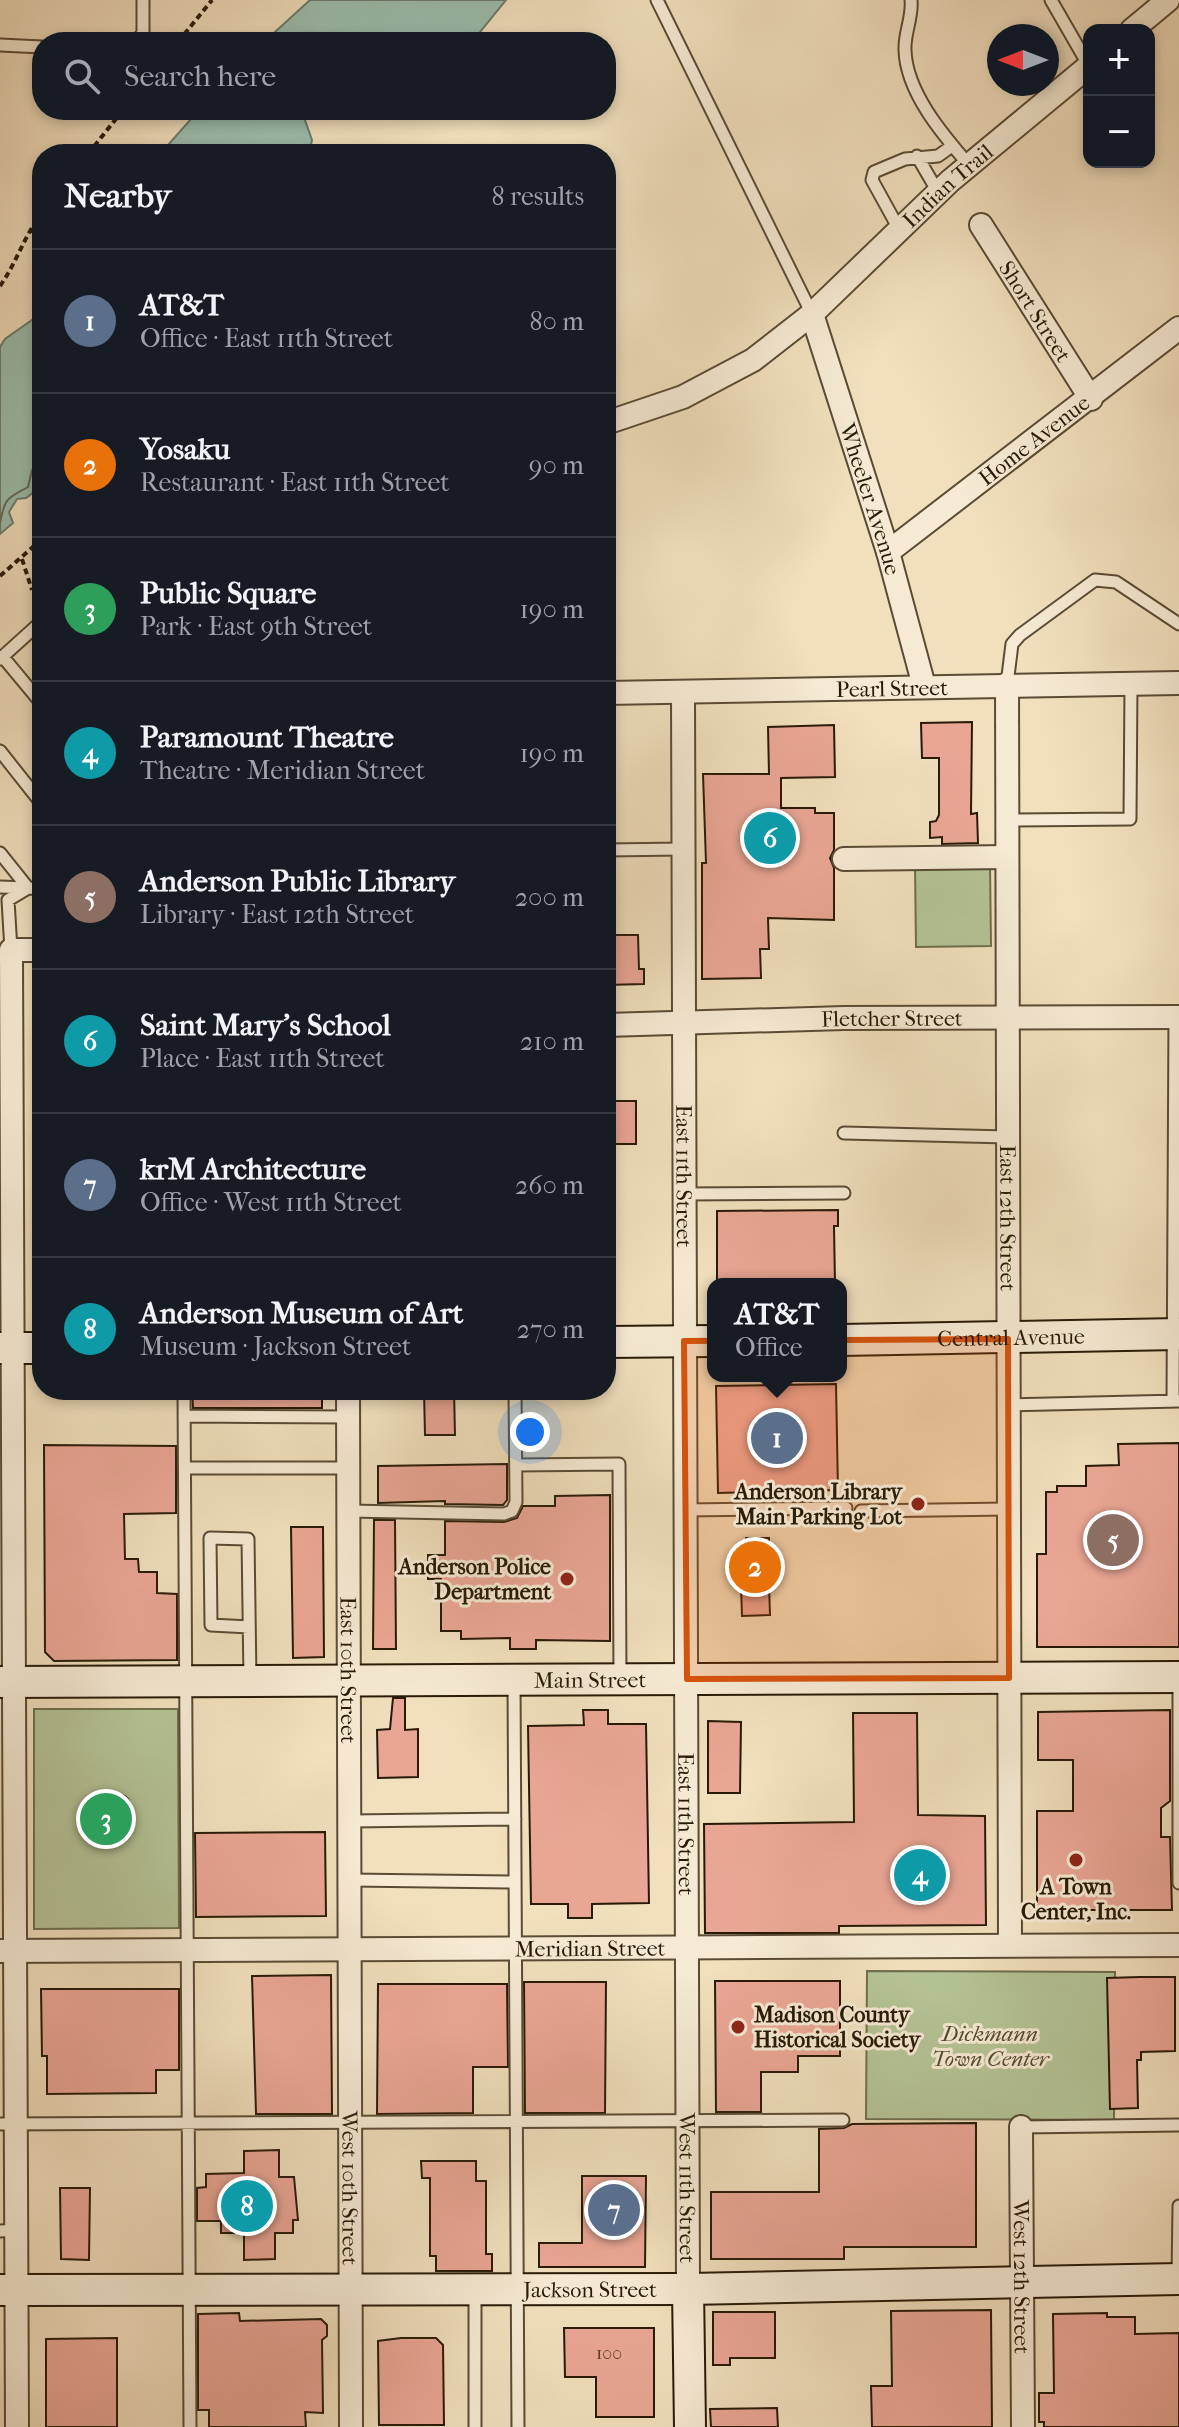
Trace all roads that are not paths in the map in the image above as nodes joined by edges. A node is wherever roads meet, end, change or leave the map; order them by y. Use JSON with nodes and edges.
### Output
{"nodes":[{"id":1,"x":143,"y":0,"type":"edge"},
{"id":2,"x":657,"y":0,"type":"edge"},
{"id":3,"x":911,"y":0,"type":"edge"},
{"id":4,"x":1051,"y":0,"type":"edge"},
{"id":5,"x":1168,"y":0,"type":"edge"},
{"id":6,"x":1139,"y":24,"type":"edge"},
{"id":7,"x":143,"y":32,"type":"edge"},
{"id":8,"x":0,"y":45,"type":"edge"},
{"id":9,"x":32,"y":47,"type":"edge"},
{"id":10,"x":1083,"y":56,"type":"edge"},
{"id":11,"x":1083,"y":71,"type":"edge"},
{"id":12,"x":952,"y":146,"type":"junction"},
{"id":13,"x":917,"y":156,"type":"junction"},
{"id":14,"x":969,"y":165,"type":"junction"},
{"id":15,"x":938,"y":192,"type":"junction"},
{"id":16,"x":981,"y":225,"type":"dead end"},
{"id":17,"x":899,"y":229,"type":"junction"},
{"id":18,"x":812,"y":314,"type":"junction"},
{"id":19,"x":1179,"y":328,"type":"edge"},
{"id":20,"x":1091,"y":399,"type":"junction"},
{"id":21,"x":616,"y":420,"type":"edge"},
{"id":22,"x":888,"y":552,"type":"junction"},
{"id":23,"x":1179,"y":624,"type":"edge"},
{"id":24,"x":32,"y":630,"type":"edge"},
{"id":25,"x":1,"y":658,"type":"edge"},
{"id":26,"x":1179,"y":683,"type":"edge"},
{"id":27,"x":1007,"y":684,"type":"junction"},
{"id":28,"x":1131,"y":685,"type":"junction"},
{"id":29,"x":924,"y":686,"type":"junction"},
{"id":30,"x":683,"y":692,"type":"junction"},
{"id":31,"x":32,"y":693,"type":"edge"},
{"id":32,"x":616,"y":693,"type":"edge"},
{"id":33,"x":0,"y":751,"type":"edge"},
{"id":34,"x":32,"y":791,"type":"edge"},
{"id":35,"x":1007,"y":820,"type":"junction"},
{"id":36,"x":683,"y":849,"type":"junction"},
{"id":37,"x":616,"y":850,"type":"edge"},
{"id":38,"x":0,"y":853,"type":"edge"},
{"id":39,"x":1007,"y":857,"type":"junction"},
{"id":40,"x":844,"y":859,"type":"dead end"},
{"id":41,"x":0,"y":887,"type":"edge"},
{"id":42,"x":28,"y":888,"type":"junction"},
{"id":43,"x":32,"y":888,"type":"edge"},
{"id":44,"x":32,"y":951,"type":"edge"},
{"id":45,"x":6,"y":954,"type":"edge"},
{"id":46,"x":1008,"y":1016,"type":"junction"},
{"id":47,"x":1177,"y":1017,"type":"edge"},
{"id":48,"x":684,"y":1023,"type":"junction"},
{"id":49,"x":616,"y":1025,"type":"edge"},
{"id":50,"x":844,"y":1133,"type":"dead end"},
{"id":51,"x":1008,"y":1137,"type":"junction"},
{"id":52,"x":844,"y":1193,"type":"dead end"},
{"id":53,"x":684,"y":1194,"type":"junction"},
{"id":54,"x":1176,"y":1334,"type":"edge"},
{"id":55,"x":1008,"y":1339,"type":"junction"},
{"id":56,"x":847,"y":1340,"type":"edge"},
{"id":57,"x":698,"y":1341,"type":"edge"},
{"id":58,"x":616,"y":1342,"type":"edge"},
{"id":59,"x":18,"y":1348,"type":"edge"},
{"id":60,"x":184,"y":1400,"type":"edge"},
{"id":61,"x":348,"y":1400,"type":"edge"},
{"id":62,"x":515,"y":1400,"type":"edge"},
{"id":63,"x":1176,"y":1401,"type":"edge"},
{"id":64,"x":1009,"y":1405,"type":"junction"},
{"id":65,"x":184,"y":1416,"type":"junction"},
{"id":66,"x":349,"y":1417,"type":"junction"},
{"id":67,"x":7,"y":1434,"type":"edge"},
{"id":68,"x":516,"y":1465,"type":"junction"},
{"id":69,"x":185,"y":1468,"type":"junction"},
{"id":70,"x":349,"y":1468,"type":"junction"},
{"id":71,"x":846,"y":1508,"type":"dead end"},
{"id":72,"x":7,"y":1509,"type":"edge"},
{"id":73,"x":1009,"y":1509,"type":"junction"},
{"id":74,"x":685,"y":1510,"type":"junction"},
{"id":75,"x":349,"y":1511,"type":"junction"},
{"id":76,"x":861,"y":1511,"type":"dead end"},
{"id":77,"x":249,"y":1627,"type":"junction"},
{"id":78,"x":1179,"y":1677,"type":"edge"},
{"id":79,"x":1009,"y":1678,"type":"junction"},
{"id":80,"x":687,"y":1679,"type":"junction"},
{"id":81,"x":349,"y":1680,"type":"junction"},
{"id":82,"x":514,"y":1680,"type":"junction"},
{"id":83,"x":620,"y":1680,"type":"junction"},
{"id":84,"x":187,"y":1681,"type":"junction"},
{"id":85,"x":250,"y":1681,"type":"junction"},
{"id":86,"x":7,"y":1682,"type":"edge"},
{"id":87,"x":515,"y":1819,"type":"junction"},
{"id":88,"x":350,"y":1821,"type":"junction"},
{"id":89,"x":350,"y":1880,"type":"junction"},
{"id":90,"x":515,"y":1882,"type":"junction"},
{"id":91,"x":1179,"y":1883,"type":"edge"},
{"id":92,"x":1010,"y":1945,"type":"junction"},
{"id":93,"x":1179,"y":1945,"type":"edge"},
{"id":94,"x":687,"y":1947,"type":"junction"},
{"id":95,"x":515,"y":1948,"type":"junction"},
{"id":96,"x":350,"y":1949,"type":"junction"},
{"id":97,"x":188,"y":1950,"type":"junction"},
{"id":98,"x":8,"y":1951,"type":"edge"},
{"id":99,"x":843,"y":2120,"type":"dead end"},
{"id":100,"x":516,"y":2122,"type":"junction"},
{"id":101,"x":687,"y":2122,"type":"junction"},
{"id":102,"x":189,"y":2123,"type":"junction"},
{"id":103,"x":8,"y":2124,"type":"edge"},
{"id":104,"x":351,"y":2125,"type":"junction"},
{"id":105,"x":1179,"y":2125,"type":"edge"},
{"id":106,"x":1021,"y":2127,"type":"joint"},
{"id":107,"x":1179,"y":2206,"type":"edge"},
{"id":108,"x":8,"y":2230,"type":"edge"},
{"id":109,"x":1179,"y":2279,"type":"edge"},
{"id":110,"x":1022,"y":2280,"type":"junction"},
{"id":111,"x":351,"y":2288,"type":"junction"},
{"id":112,"x":516,"y":2288,"type":"junction"},
{"id":113,"x":189,"y":2289,"type":"junction"},
{"id":114,"x":475,"y":2289,"type":"junction"},
{"id":115,"x":688,"y":2289,"type":"junction"},
{"id":116,"x":8,"y":2290,"type":"edge"},
{"id":117,"x":17,"y":2427,"type":"edge"},
{"id":118,"x":190,"y":2427,"type":"edge"},
{"id":119,"x":351,"y":2427,"type":"edge"},
{"id":120,"x":475,"y":2427,"type":"edge"},
{"id":121,"x":518,"y":2427,"type":"edge"},
{"id":122,"x":690,"y":2427,"type":"edge"},
{"id":123,"x":1023,"y":2427,"type":"edge"}],
"edges":[{"from":1,"to":7,"type":"lane"},
{"from":2,"to":18,"type":"lane"},
{"from":3,"to":12,"type":"lane"},
{"from":4,"to":10,"type":"lane"},
{"from":5,"to":6,"type":"street"},
{"from":8,"to":9,"type":"lane"},
{"from":11,"to":14,"type":"street","name":"Indian Trail"},
{"from":12,"to":13,"type":"lane"},
{"from":12,"to":14,"type":"lane"},
{"from":13,"to":15,"type":"lane"},
{"from":13,"to":17,"type":"lane"},
{"from":14,"to":15,"type":"street","name":"Indian Trail"},
{"from":15,"to":17,"type":"street","name":"Indian Trail"},
{"from":16,"to":20,"type":"street","name":"Short Street"},
{"from":17,"to":18,"type":"street","name":"Indian Trail"},
{"from":18,"to":21,"type":"street","name":"Indian Trail"},
{"from":18,"to":22,"type":"street","name":"Wheeler Avenue"},
{"from":19,"to":20,"type":"street","name":"Home Avenue"},
{"from":20,"to":22,"type":"street","name":"Home Avenue"},
{"from":22,"to":29,"type":"street","name":"Wheeler Avenue"},
{"from":23,"to":27,"type":"lane"},
{"from":24,"to":25,"type":"lane"},
{"from":25,"to":31,"type":"lane"},
{"from":26,"to":28,"type":"street","name":"Pearl Street"},
{"from":27,"to":28,"type":"street","name":"Pearl Street"},
{"from":27,"to":29,"type":"street","name":"Pearl Street"},
{"from":27,"to":35,"type":"street","name":"East 12th Street"},
{"from":28,"to":35,"type":"lane"},
{"from":29,"to":30,"type":"street","name":"Pearl Street"},
{"from":30,"to":32,"type":"street","name":"Pearl Street"},
{"from":30,"to":36,"type":"street","name":"East 11th Street"},
{"from":33,"to":34,"type":"lane"},
{"from":35,"to":39,"type":"street","name":"East 12th Street"},
{"from":36,"to":37,"type":"lane"},
{"from":36,"to":48,"type":"street","name":"East 11th Street"},
{"from":38,"to":42,"type":"lane"},
{"from":39,"to":40,"type":"street"},
{"from":39,"to":46,"type":"street","name":"East 12th Street"},
{"from":41,"to":42,"type":"lane"},
{"from":42,"to":43,"type":"lane"},
{"from":42,"to":45,"type":"lane"},
{"from":44,"to":45,"type":"street"},
{"from":45,"to":59,"type":"street"},
{"from":46,"to":47,"type":"street","name":"Fletcher Street"},
{"from":46,"to":48,"type":"street","name":"Fletcher Street"},
{"from":46,"to":51,"type":"street","name":"East 12th Street"},
{"from":47,"to":54,"type":"lane"},
{"from":48,"to":49,"type":"street","name":"Fletcher Street"},
{"from":48,"to":53,"type":"street","name":"East 11th Street"},
{"from":50,"to":51,"type":"lane"},
{"from":51,"to":55,"type":"street","name":"East 12th Street"},
{"from":52,"to":53,"type":"lane"},
{"from":53,"to":57,"type":"street","name":"East 11th Street"},
{"from":54,"to":55,"type":"street","name":"Central Avenue"},
{"from":54,"to":63,"type":"lane"},
{"from":55,"to":56,"type":"street","name":"Central Avenue"},
{"from":55,"to":64,"type":"street","name":"East 12th Street"},
{"from":57,"to":58,"type":"street"},
{"from":57,"to":74,"type":"street","name":"East 11th Street"},
{"from":59,"to":67,"type":"street"},
{"from":60,"to":65,"type":"lane"},
{"from":61,"to":66,"type":"street","name":"East 10th Street"},
{"from":62,"to":68,"type":"lane"},
{"from":63,"to":64,"type":"lane"},
{"from":64,"to":73,"type":"street","name":"East 12th Street"},
{"from":65,"to":66,"type":"lane"},
{"from":65,"to":69,"type":"lane"},
{"from":66,"to":70,"type":"street","name":"East 10th Street"},
{"from":67,"to":72,"type":"street"},
{"from":68,"to":75,"type":"lane"},
{"from":68,"to":83,"type":"lane"},
{"from":69,"to":70,"type":"lane"},
{"from":69,"to":84,"type":"lane"},
{"from":70,"to":75,"type":"street","name":"East 10th Street"},
{"from":71,"to":74,"type":"lane"},
{"from":72,"to":86,"type":"street"},
{"from":73,"to":76,"type":"lane"},
{"from":73,"to":79,"type":"street","name":"East 12th Street"},
{"from":74,"to":80,"type":"street","name":"East 11th Street"},
{"from":75,"to":81,"type":"street","name":"East 10th Street"},
{"from":77,"to":77,"type":"lane"},
{"from":77,"to":85,"type":"lane"},
{"from":78,"to":79,"type":"street","name":"Main Street"},
{"from":78,"to":91,"type":"lane"},
{"from":79,"to":80,"type":"street","name":"Main Street"},
{"from":79,"to":92,"type":"street","name":"East 12th Street"},
{"from":80,"to":83,"type":"street","name":"Main Street"},
{"from":80,"to":94,"type":"street","name":"East 11th Street"},
{"from":81,"to":82,"type":"street","name":"Main Street"},
{"from":81,"to":85,"type":"street","name":"Main Street"},
{"from":81,"to":88,"type":"street","name":"East 10th Street"},
{"from":82,"to":83,"type":"street","name":"Main Street"},
{"from":82,"to":87,"type":"lane"},
{"from":84,"to":85,"type":"street","name":"Main Street"},
{"from":84,"to":86,"type":"street","name":"Main Street"},
{"from":84,"to":97,"type":"lane"},
{"from":86,"to":98,"type":"street"},
{"from":87,"to":88,"type":"lane"},
{"from":87,"to":90,"type":"lane"},
{"from":88,"to":89,"type":"street","name":"East 10th Street"},
{"from":89,"to":90,"type":"lane"},
{"from":89,"to":96,"type":"street","name":"East 10th Street"},
{"from":90,"to":95,"type":"lane"},
{"from":92,"to":93,"type":"street","name":"Meridian Street"},
{"from":92,"to":94,"type":"street","name":"Meridian Street"},
{"from":94,"to":95,"type":"street","name":"Meridian Street"},
{"from":94,"to":101,"type":"street","name":"West 11th Street"},
{"from":95,"to":96,"type":"street","name":"Meridian Street"},
{"from":95,"to":100,"type":"lane"},
{"from":96,"to":97,"type":"street","name":"Meridian Street"},
{"from":96,"to":104,"type":"street","name":"West 10th Street"},
{"from":97,"to":98,"type":"street","name":"Meridian Street"},
{"from":97,"to":102,"type":"lane"},
{"from":98,"to":103,"type":"street"},
{"from":99,"to":101,"type":"lane"},
{"from":100,"to":101,"type":"lane"},
{"from":100,"to":104,"type":"lane"},
{"from":100,"to":112,"type":"lane"},
{"from":101,"to":115,"type":"street","name":"West 11th Street"},
{"from":102,"to":103,"type":"lane"},
{"from":102,"to":104,"type":"lane"},
{"from":102,"to":113,"type":"lane"},
{"from":103,"to":108,"type":"street"},
{"from":104,"to":111,"type":"street","name":"West 10th Street"},
{"from":105,"to":106,"type":"lane"},
{"from":106,"to":110,"type":"street","name":"West 12th Street"},
{"from":107,"to":109,"type":"lane"},
{"from":108,"to":116,"type":"street"},
{"from":109,"to":110,"type":"street","name":"Jackson Street"},
{"from":110,"to":115,"type":"street","name":"Jackson Street"},
{"from":110,"to":123,"type":"street","name":"West 12th Street"},
{"from":111,"to":113,"type":"street","name":"Jackson Street"},
{"from":111,"to":114,"type":"street","name":"Jackson Street"},
{"from":111,"to":119,"type":"street","name":"West 10th Street"},
{"from":112,"to":114,"type":"street","name":"Jackson Street"},
{"from":112,"to":115,"type":"street","name":"Jackson Street"},
{"from":112,"to":121,"type":"lane"},
{"from":113,"to":116,"type":"street","name":"Jackson Street"},
{"from":113,"to":118,"type":"lane"},
{"from":114,"to":120,"type":"lane"},
{"from":115,"to":122,"type":"street","name":"West 11th Street"},
{"from":116,"to":117,"type":"street"}]}
